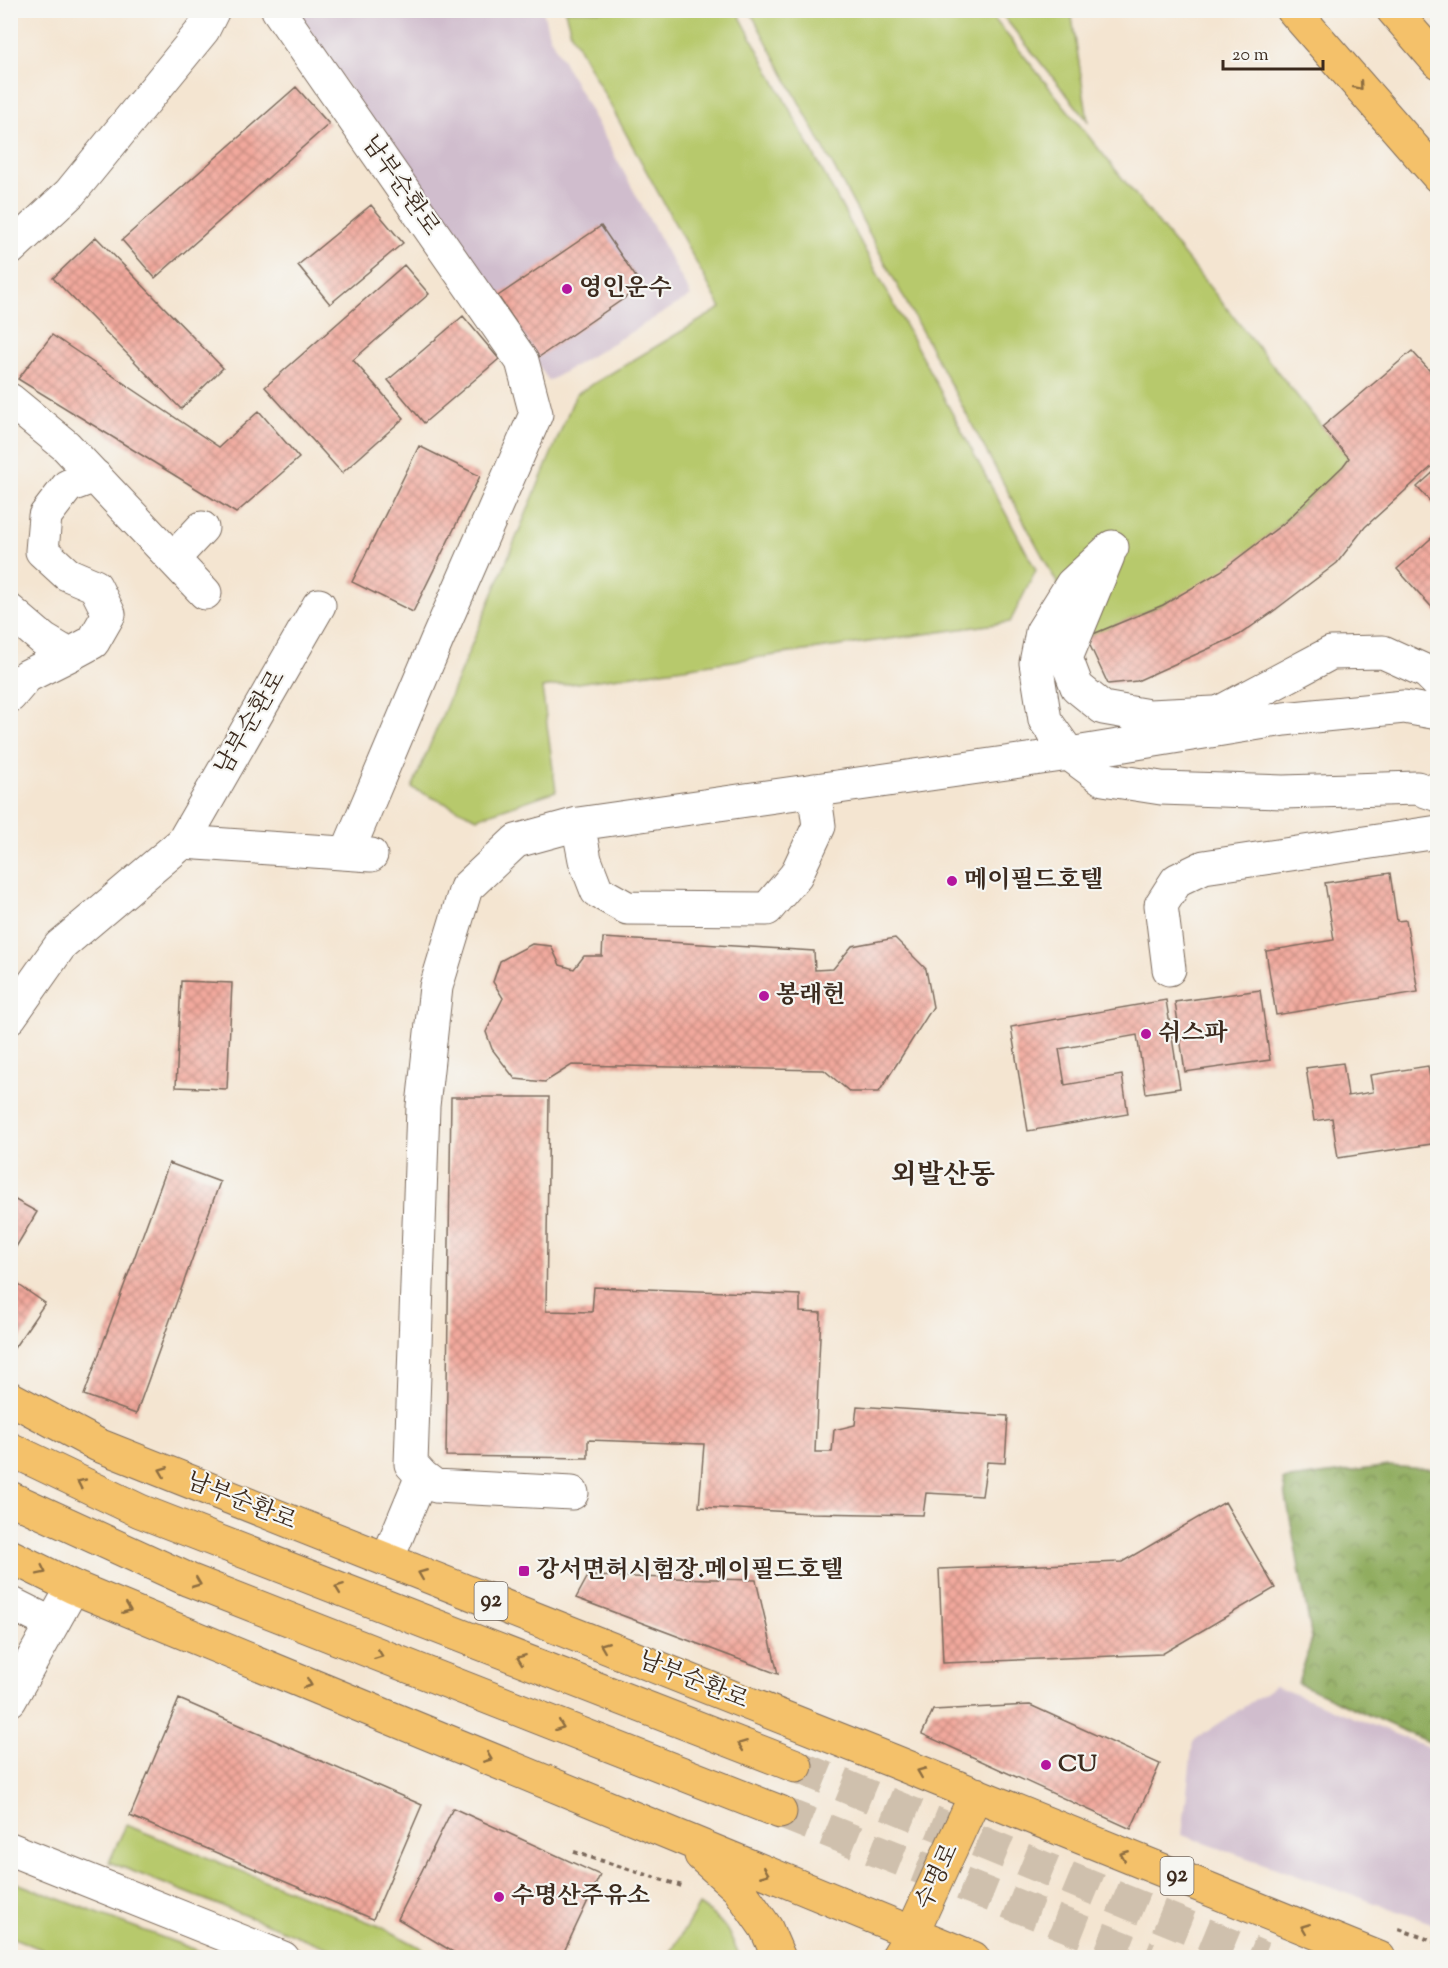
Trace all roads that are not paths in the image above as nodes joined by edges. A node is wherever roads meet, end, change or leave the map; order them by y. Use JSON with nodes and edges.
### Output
{"nodes":[{"id":1,"x":213,"y":10,"type":"edge"},
{"id":2,"x":278,"y":10,"type":"edge"},
{"id":3,"x":1293,"y":10,"type":"edge"},
{"id":4,"x":1393,"y":10,"type":"edge"},
{"id":5,"x":1437,"y":62,"type":"edge"},
{"id":6,"x":1437,"y":176,"type":"edge"},
{"id":7,"x":10,"y":249,"type":"edge"},
{"id":8,"x":10,"y":400,"type":"edge"},
{"id":9,"x":95,"y":476,"type":"junction"},
{"id":10,"x":202,"y":528,"type":"dead end"},
{"id":11,"x":173,"y":559,"type":"junction"},
{"id":12,"x":205,"y":593,"type":"dead end"},
{"id":13,"x":319,"y":605,"type":"dead end"},
{"id":14,"x":10,"y":611,"type":"edge"},
{"id":15,"x":69,"y":655,"type":"junction"},
{"id":16,"x":16,"y":678,"type":"edge"},
{"id":17,"x":1437,"y":682,"type":"edge"},
{"id":18,"x":1103,"y":708,"type":"junction"},
{"id":19,"x":1219,"y":712,"type":"junction"},
{"id":20,"x":1437,"y":713,"type":"edge"},
{"id":21,"x":1173,"y":738,"type":"junction"},
{"id":22,"x":1070,"y":754,"type":"junction"},
{"id":23,"x":814,"y":790,"type":"junction"},
{"id":24,"x":1437,"y":795,"type":"edge"},
{"id":25,"x":578,"y":824,"type":"junction"},
{"id":26,"x":1437,"y":832,"type":"edge"},
{"id":27,"x":183,"y":842,"type":"junction"},
{"id":28,"x":1169,"y":969,"type":"dead end"},
{"id":29,"x":10,"y":1017,"type":"edge"},
{"id":30,"x":10,"y":1398,"type":"edge"},
{"id":31,"x":10,"y":1449,"type":"edge"},
{"id":32,"x":422,"y":1476,"type":"junction"},
{"id":33,"x":573,"y":1493,"type":"dead end"},
{"id":34,"x":10,"y":1498,"type":"edge"},
{"id":35,"x":10,"y":1556,"type":"edge"},
{"id":36,"x":387,"y":1560,"type":"junction"},
{"id":37,"x":73,"y":1587,"type":"junction"},
{"id":38,"x":10,"y":1604,"type":"edge"},
{"id":39,"x":52,"y":1624,"type":"junction"},
{"id":40,"x":10,"y":1700,"type":"edge"},
{"id":41,"x":796,"y":1766,"type":"tunnel mouth"},
{"id":42,"x":976,"y":1794,"type":"junction"},
{"id":43,"x":780,"y":1812,"type":"tunnel mouth"},
{"id":44,"x":682,"y":1838,"type":"junction"},
{"id":45,"x":10,"y":1849,"type":"edge"},
{"id":46,"x":904,"y":1946,"type":"edge"},
{"id":47,"x":283,"y":1958,"type":"edge"},
{"id":48,"x":779,"y":1958,"type":"edge"},
{"id":49,"x":973,"y":1958,"type":"edge"},
{"id":50,"x":1379,"y":1958,"type":"edge"}],
"edges":[{"from":1,"to":7,"type":"street"},
{"from":2,"to":27,"type":"street","name":"남부순환로"},
{"from":3,"to":6,"type":"main road","one_way":true},
{"from":4,"to":5,"type":"main road"},
{"from":8,"to":9,"type":"street"},
{"from":9,"to":11,"type":"street"},
{"from":9,"to":15,"type":"street"},
{"from":10,"to":11,"type":"street"},
{"from":11,"to":12,"type":"street"},
{"from":13,"to":27,"type":"street","name":"남부순환로"},
{"from":14,"to":15,"type":"street"},
{"from":15,"to":16,"type":"street"},
{"from":17,"to":19,"type":"street"},
{"from":18,"to":19,"type":"street"},
{"from":18,"to":22,"type":"street"},
{"from":18,"to":22,"type":"street"},
{"from":19,"to":21,"type":"street"},
{"from":20,"to":21,"type":"street"},
{"from":21,"to":22,"type":"street"},
{"from":22,"to":23,"type":"street"},
{"from":22,"to":24,"type":"street"},
{"from":23,"to":25,"type":"street"},
{"from":23,"to":25,"type":"street"},
{"from":25,"to":32,"type":"street"},
{"from":26,"to":28,"type":"street"},
{"from":27,"to":29,"type":"street","name":"남부순환로"},
{"from":36,"to":30,"type":"main road","name":"남부순환로","number":"92","one_way":true},
{"from":41,"to":31,"type":"main road","name":"남부순환로","number":"92","one_way":true},
{"from":32,"to":33,"type":"street"},
{"from":32,"to":36,"type":"street"},
{"from":34,"to":43,"type":"main road","one_way":true},
{"from":35,"to":37,"type":"main road","one_way":true},
{"from":42,"to":36,"type":"main road","name":"남부순환로","number":"92","one_way":true},
{"from":37,"to":39,"type":"street"},
{"from":37,"to":44,"type":"main road","one_way":true},
{"from":38,"to":39,"type":"street"},
{"from":39,"to":40,"type":"street"},
{"from":42,"to":46,"type":"main road","name":"수명로"},
{"from":50,"to":42,"type":"main road","name":"남부순환로","number":"92","one_way":true},
{"from":44,"to":46,"type":"main road","one_way":true},
{"from":44,"to":48,"type":"main road"},
{"from":45,"to":47,"type":"street"},
{"from":46,"to":49,"type":"main road"}]}
